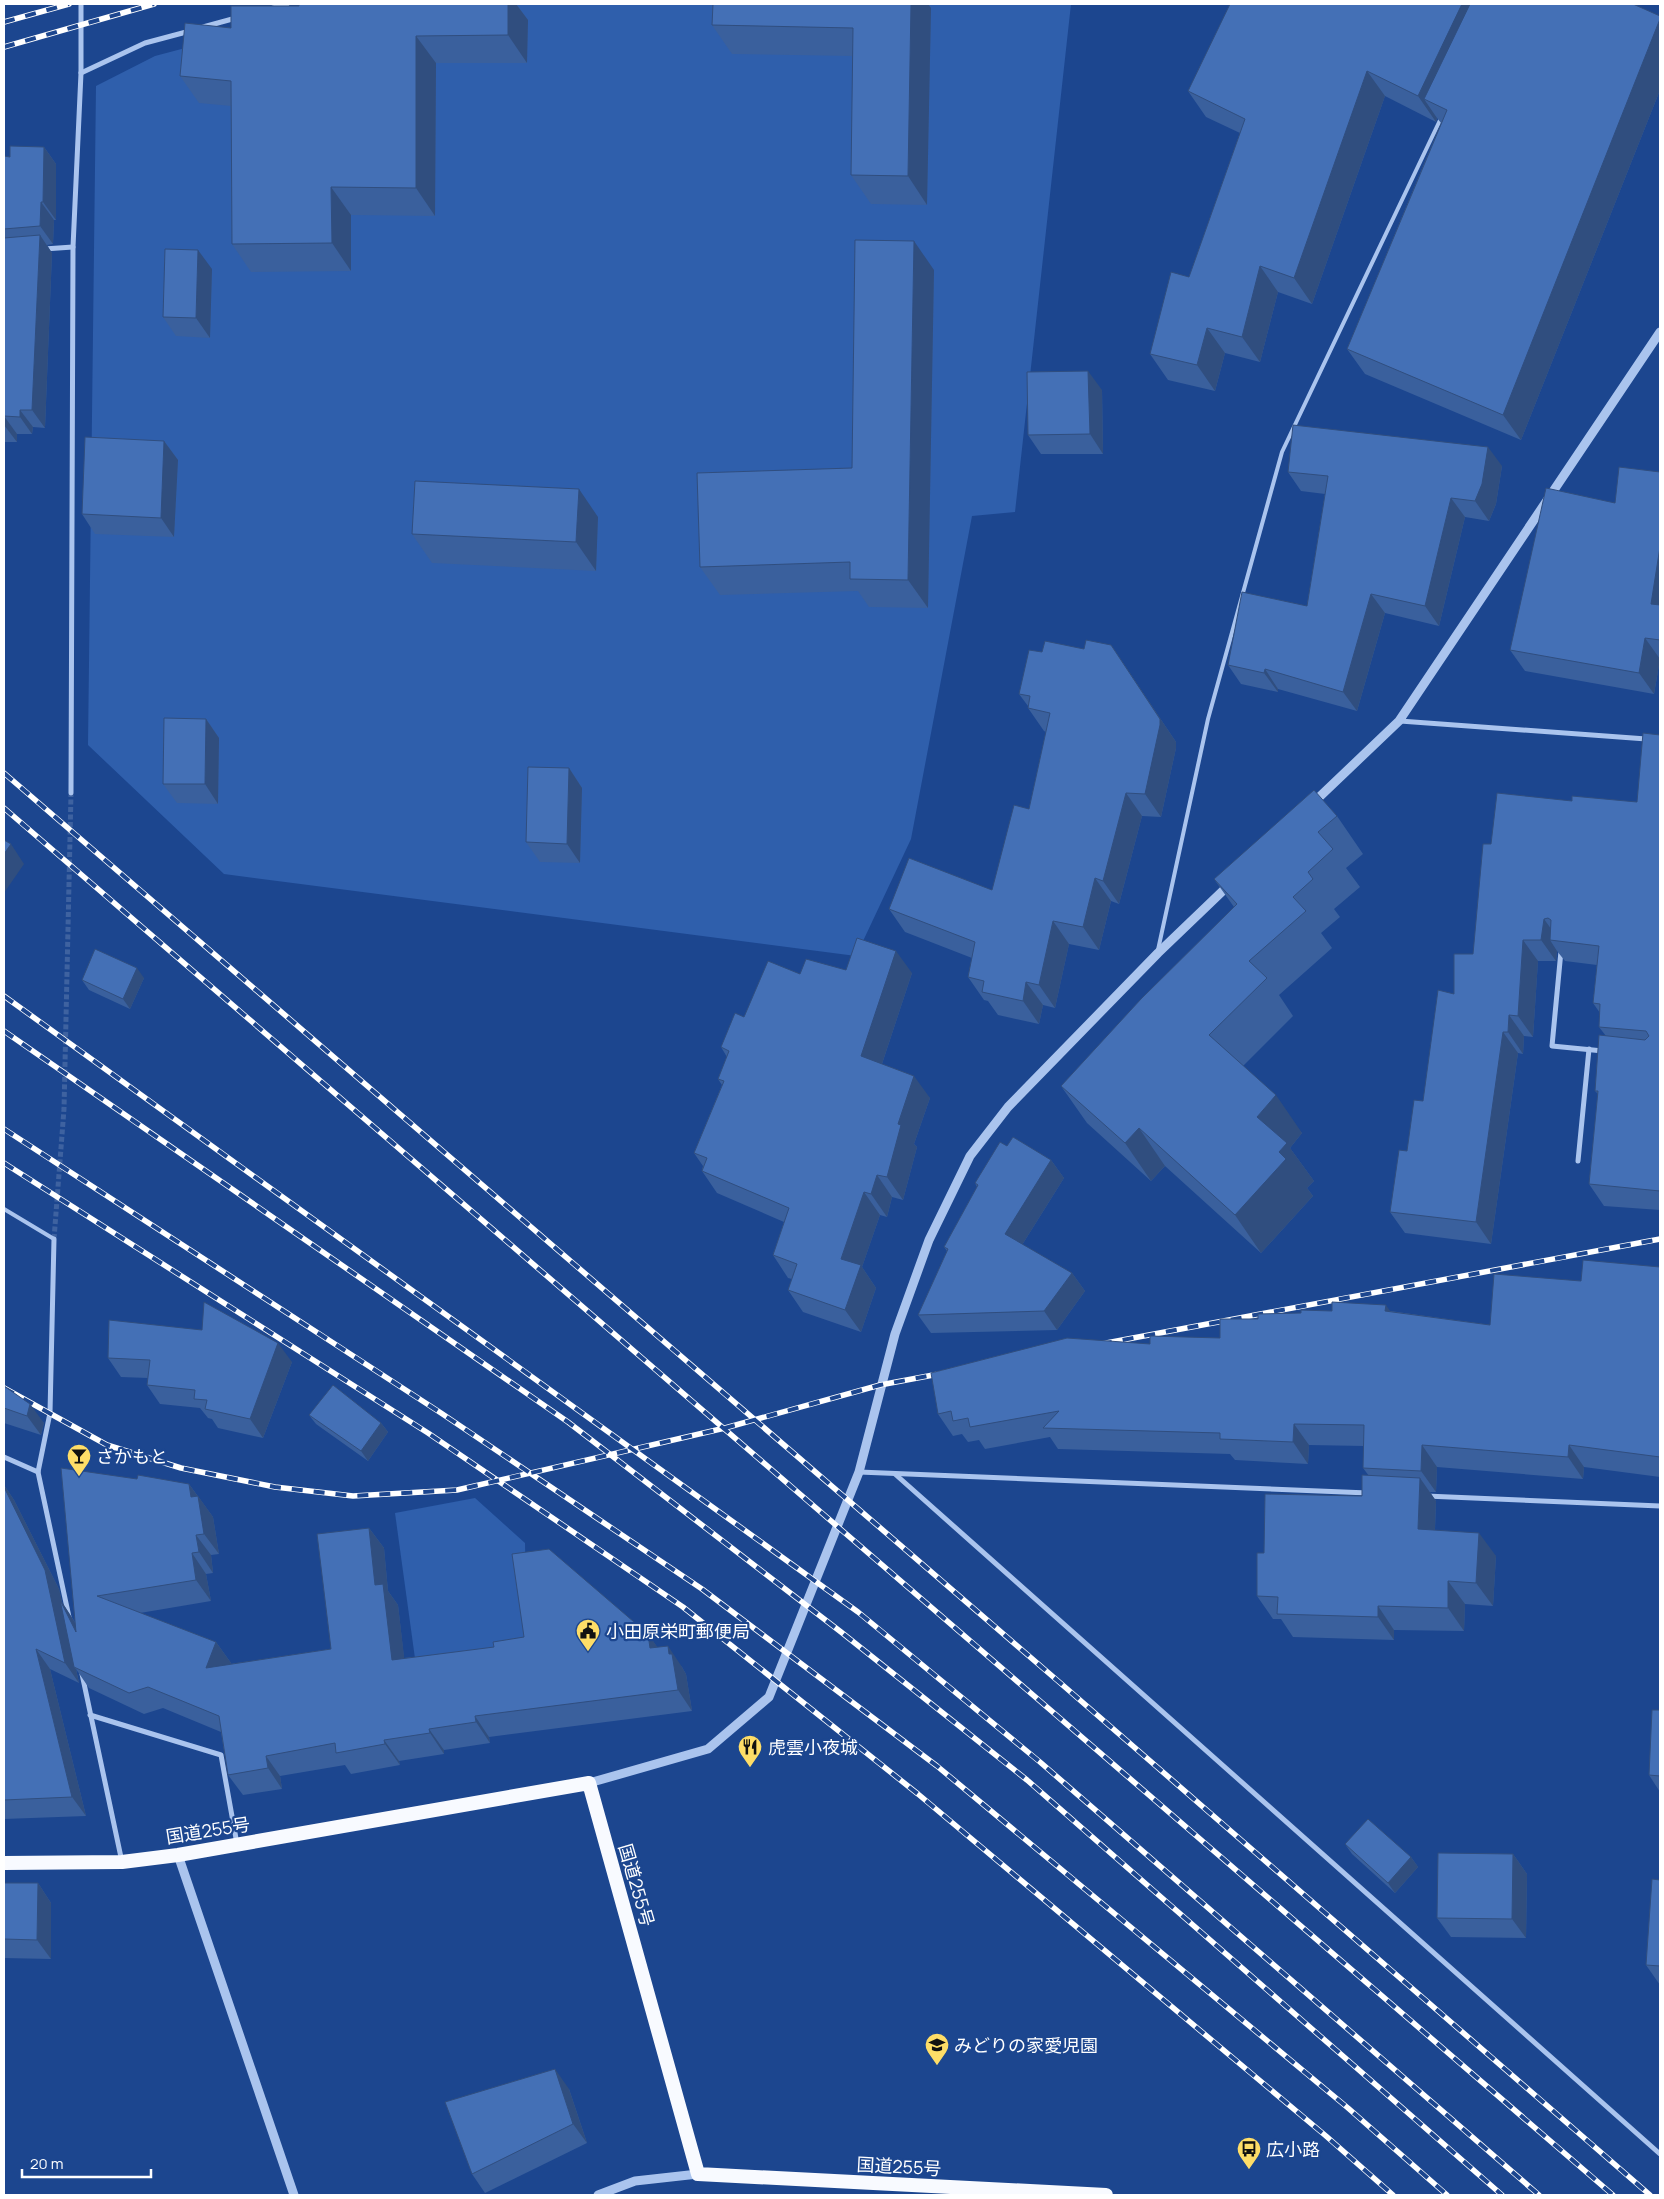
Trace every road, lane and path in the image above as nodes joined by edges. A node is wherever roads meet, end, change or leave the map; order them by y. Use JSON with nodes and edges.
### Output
{"nodes":[{"id":1,"x":81,"y":4,"type":"edge"},
{"id":2,"x":287,"y":4,"type":"edge"},
{"id":3,"x":268,"y":9,"type":"edge"},
{"id":4,"x":240,"y":17,"type":"edge"},
{"id":5,"x":81,"y":73,"type":"junction"},
{"id":6,"x":1444,"y":111,"type":"edge"},
{"id":7,"x":73,"y":247,"type":"junction"},
{"id":8,"x":34,"y":250,"type":"edge"},
{"id":9,"x":1660,"y":332,"type":"edge"},
{"id":10,"x":1399,"y":721,"type":"junction"},
{"id":11,"x":1660,"y":740,"type":"edge"},
{"id":12,"x":71,"y":793,"type":"tunnel mouth"},
{"id":13,"x":1307,"y":810,"type":"edge"},
{"id":14,"x":1236,"y":878,"type":"edge"},
{"id":15,"x":1562,"y":943,"type":"edge"},
{"id":16,"x":1158,"y":953,"type":"junction"},
{"id":17,"x":1589,"y":1049,"type":"junction"},
{"id":18,"x":1607,"y":1051,"type":"edge"},
{"id":19,"x":1578,"y":1161,"type":"dead end"},
{"id":20,"x":4,"y":1209,"type":"edge"},
{"id":21,"x":54,"y":1238,"type":"joint"},
{"id":22,"x":4,"y":1456,"type":"edge"},
{"id":23,"x":38,"y":1472,"type":"junction"},
{"id":24,"x":859,"y":1472,"type":"junction"},
{"id":25,"x":895,"y":1474,"type":"junction"},
{"id":26,"x":1372,"y":1494,"type":"edge"},
{"id":27,"x":1422,"y":1496,"type":"edge"},
{"id":28,"x":1660,"y":1506,"type":"edge"},
{"id":29,"x":72,"y":1627,"type":"edge"},
{"id":30,"x":80,"y":1666,"type":"edge"},
{"id":31,"x":90,"y":1714,"type":"junction"},
{"id":32,"x":589,"y":1783,"type":"junction"},
{"id":33,"x":237,"y":1845,"type":"junction"},
{"id":34,"x":178,"y":1855,"type":"junction"},
{"id":35,"x":122,"y":1862,"type":"junction"},
{"id":36,"x":4,"y":1863,"type":"edge"},
{"id":37,"x":1660,"y":2154,"type":"edge"},
{"id":38,"x":698,"y":2174,"type":"junction"},
{"id":39,"x":294,"y":2195,"type":"edge"},
{"id":40,"x":598,"y":2195,"type":"edge"},
{"id":41,"x":1106,"y":2195,"type":"edge"}],
"edges":[{"from":1,"to":5,"type":"street"},
{"from":2,"to":3,"type":"street"},
{"from":4,"to":5,"type":"street"},
{"from":5,"to":7,"type":"street"},
{"from":6,"to":16,"type":"lane"},
{"from":7,"to":8,"type":"street"},
{"from":7,"to":12,"type":"street"},
{"from":9,"to":10,"type":"street"},
{"from":10,"to":11,"type":"street"},
{"from":10,"to":13,"type":"street"},
{"from":14,"to":16,"type":"street"},
{"from":15,"to":17,"type":"street"},
{"from":16,"to":24,"type":"street"},
{"from":17,"to":18,"type":"street"},
{"from":17,"to":19,"type":"street"},
{"from":20,"to":21,"type":"lane"},
{"from":21,"to":23,"type":"street"},
{"from":22,"to":23,"type":"street"},
{"from":23,"to":29,"type":"street"},
{"from":24,"to":25,"type":"street"},
{"from":24,"to":32,"type":"street"},
{"from":25,"to":26,"type":"street"},
{"from":25,"to":37,"type":"street"},
{"from":27,"to":28,"type":"street"},
{"from":30,"to":31,"type":"street"},
{"from":31,"to":33,"type":"street"},
{"from":31,"to":35,"type":"street"},
{"from":32,"to":33,"type":"highway","name":"国道255号"},
{"from":32,"to":38,"type":"highway","name":"国道255号"},
{"from":33,"to":34,"type":"highway","name":"国道255号"},
{"from":34,"to":35,"type":"highway","name":"国道255号"},
{"from":34,"to":39,"type":"street"},
{"from":35,"to":36,"type":"highway","name":"国道255号"},
{"from":38,"to":40,"type":"street"},
{"from":38,"to":41,"type":"highway","name":"国道255号"}]}
